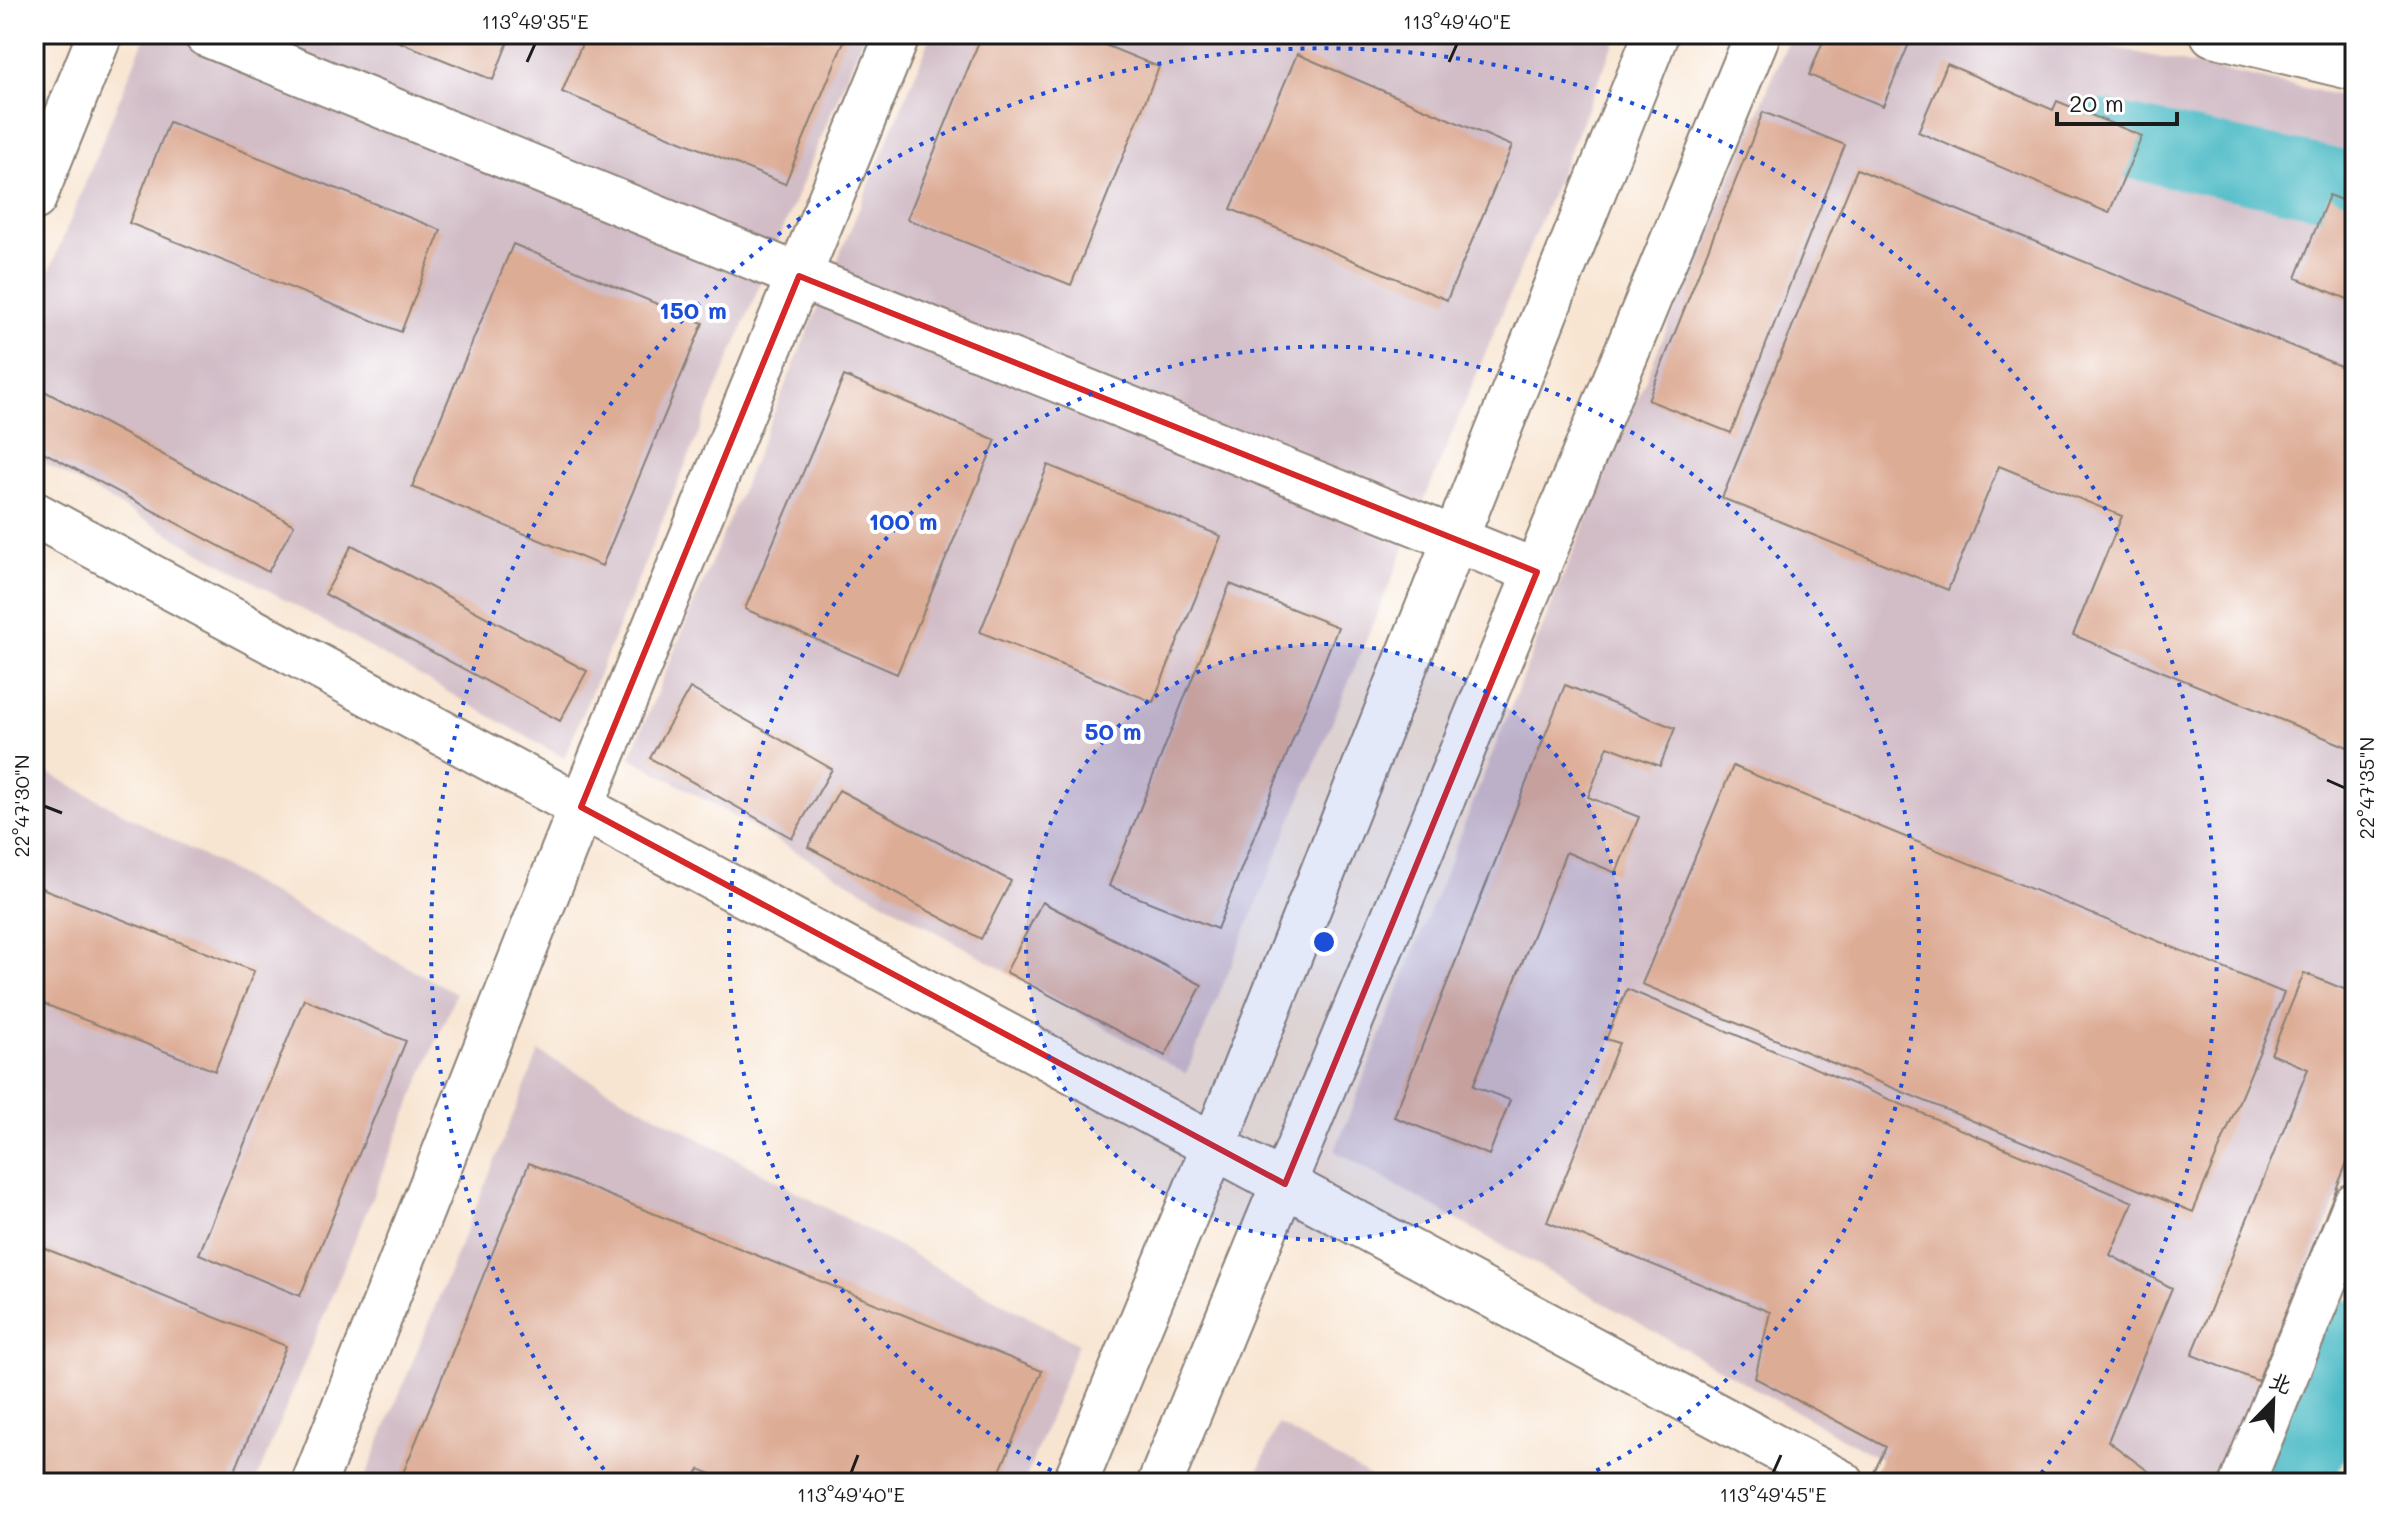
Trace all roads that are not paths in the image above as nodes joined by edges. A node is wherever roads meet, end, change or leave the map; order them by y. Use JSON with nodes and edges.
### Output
{"nodes":[{"id":1,"x":100,"y":34,"type":"edge"},
{"id":2,"x":206,"y":34,"type":"edge"},
{"id":3,"x":898,"y":34,"type":"edge"},
{"id":4,"x":1656,"y":34,"type":"edge"},
{"id":5,"x":1758,"y":34,"type":"edge"},
{"id":6,"x":2213,"y":34,"type":"edge"},
{"id":7,"x":2355,"y":68,"type":"edge"},
{"id":8,"x":34,"y":198,"type":"edge"},
{"id":9,"x":799,"y":276,"type":"junction"},
{"id":10,"x":34,"y":514,"type":"edge"},
{"id":11,"x":1455,"y":539,"type":"junction"},
{"id":12,"x":1537,"y":572,"type":"junction"},
{"id":13,"x":581,"y":807,"type":"junction"},
{"id":14,"x":1214,"y":1146,"type":"junction"},
{"id":15,"x":1285,"y":1184,"type":"junction"},
{"id":16,"x":2355,"y":1205,"type":"edge"},
{"id":17,"x":314,"y":1483,"type":"edge"},
{"id":18,"x":1075,"y":1483,"type":"edge"},
{"id":19,"x":1160,"y":1483,"type":"edge"},
{"id":20,"x":1842,"y":1483,"type":"edge"},
{"id":21,"x":2242,"y":1483,"type":"edge"}],
"edges":[{"from":1,"to":8,"type":"street"},
{"from":2,"to":9,"type":"street"},
{"from":3,"to":9,"type":"street"},
{"from":4,"to":11,"type":"street"},
{"from":5,"to":12,"type":"street"},
{"from":6,"to":7,"type":"street"},
{"from":9,"to":11,"type":"street"},
{"from":9,"to":13,"type":"street"},
{"from":10,"to":13,"type":"street"},
{"from":11,"to":12,"type":"street"},
{"from":11,"to":14,"type":"street"},
{"from":12,"to":15,"type":"street"},
{"from":13,"to":14,"type":"street"},
{"from":13,"to":17,"type":"street"},
{"from":14,"to":15,"type":"street"},
{"from":14,"to":18,"type":"street"},
{"from":15,"to":19,"type":"street"},
{"from":15,"to":20,"type":"street"},
{"from":16,"to":21,"type":"street"}]}
